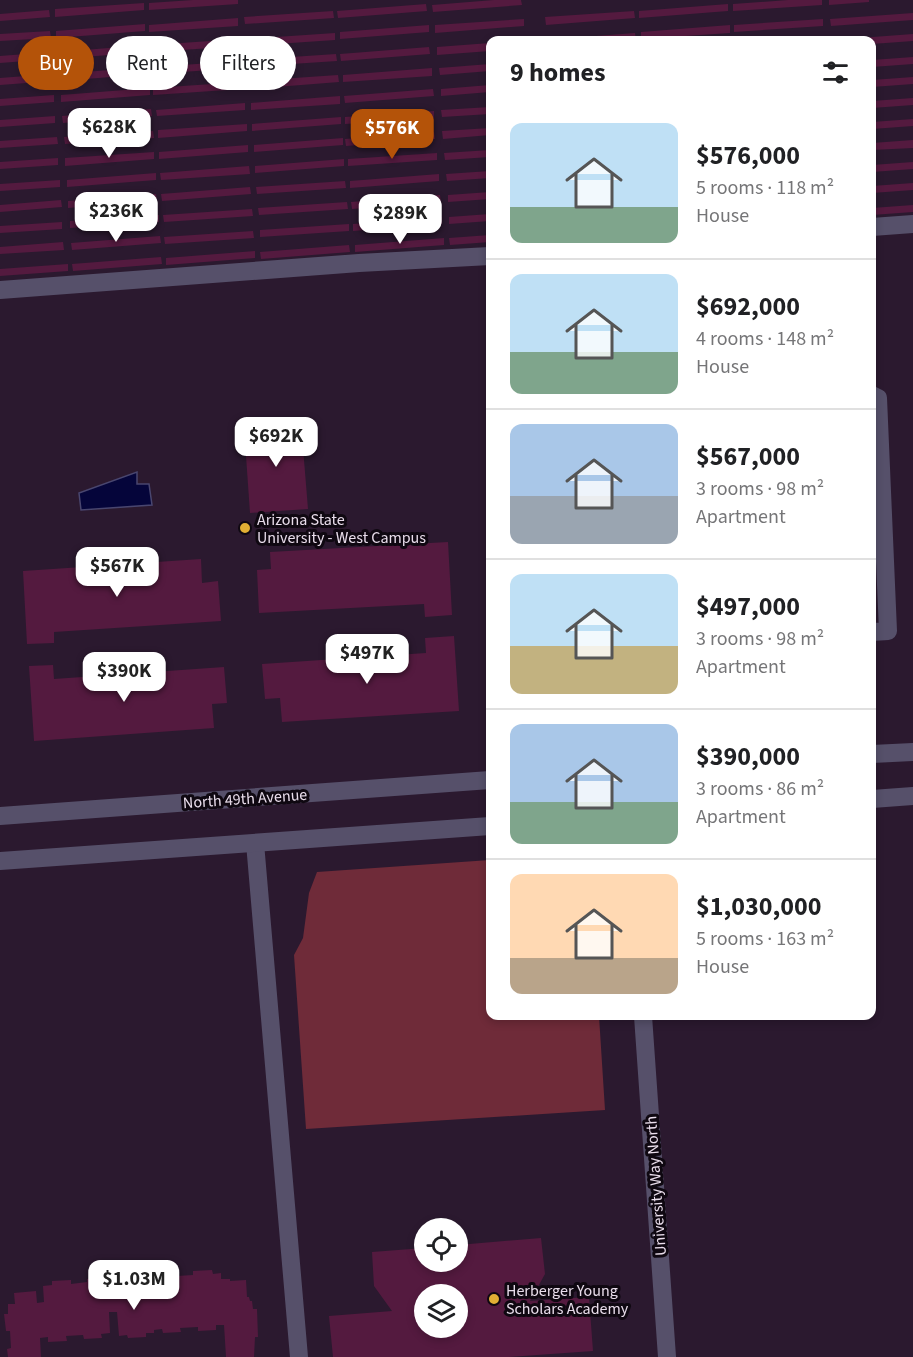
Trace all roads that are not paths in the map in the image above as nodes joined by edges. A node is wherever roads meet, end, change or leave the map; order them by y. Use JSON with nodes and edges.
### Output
{"nodes":[{"id":1,"x":913,"y":224,"type":"edge"},
{"id":2,"x":876,"y":226,"type":"edge"},
{"id":3,"x":486,"y":256,"type":"edge"},
{"id":4,"x":0,"y":290,"type":"edge"},
{"id":5,"x":876,"y":397,"type":"edge"},
{"id":6,"x":876,"y":632,"type":"edge"},
{"id":7,"x":913,"y":752,"type":"edge"},
{"id":8,"x":876,"y":754,"type":"edge"},
{"id":9,"x":486,"y":780,"type":"edge"},
{"id":10,"x":913,"y":796,"type":"edge"},
{"id":11,"x":876,"y":799,"type":"edge"},
{"id":12,"x":0,"y":816,"type":"edge"},
{"id":13,"x":486,"y":826,"type":"edge"},
{"id":14,"x":255,"y":843,"type":"junction"},
{"id":15,"x":0,"y":861,"type":"edge"},
{"id":16,"x":643,"y":1020,"type":"edge"},
{"id":17,"x":299,"y":1357,"type":"edge"},
{"id":18,"x":667,"y":1357,"type":"edge"}],
"edges":[{"from":1,"to":2,"type":"street"},
{"from":3,"to":4,"type":"street"},
{"from":5,"to":6,"type":"street"},
{"from":7,"to":8,"type":"street"},
{"from":9,"to":12,"type":"street","name":"North 49th Avenue"},
{"from":10,"to":11,"type":"street"},
{"from":13,"to":14,"type":"street"},
{"from":14,"to":15,"type":"street"},
{"from":14,"to":17,"type":"street"},
{"from":16,"to":18,"type":"street","name":"University Way North"}]}
